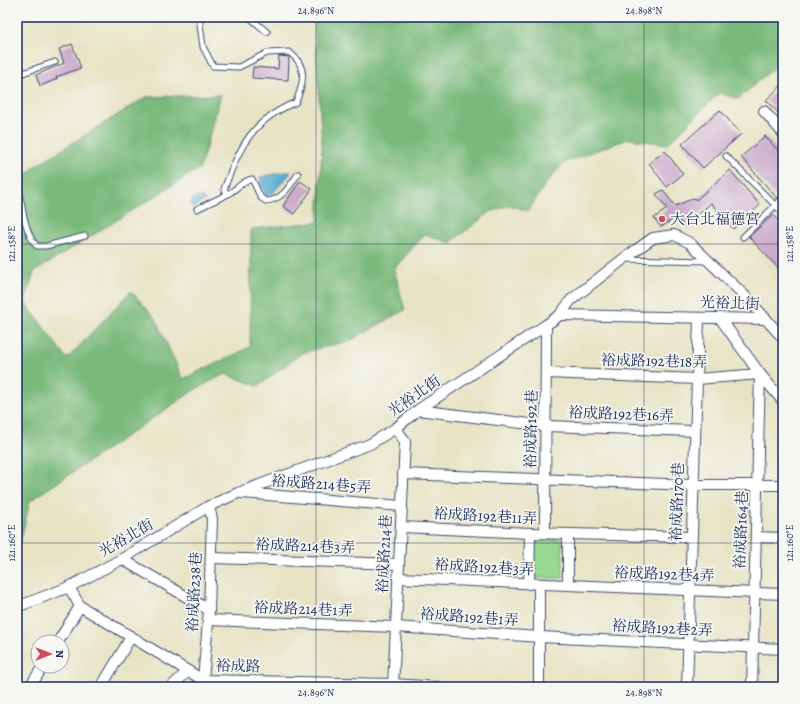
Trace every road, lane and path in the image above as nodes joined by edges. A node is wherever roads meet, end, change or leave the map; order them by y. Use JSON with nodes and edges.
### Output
{"nodes":[{"id":1,"x":199,"y":17,"type":"edge"},
{"id":2,"x":249,"y":17,"type":"edge"},
{"id":3,"x":267,"y":32,"type":"dead end"},
{"id":4,"x":55,"y":62,"type":"dead end"},
{"id":5,"x":17,"y":75,"type":"edge"},
{"id":6,"x":764,"y":111,"type":"dead end"},
{"id":7,"x":783,"y":133,"type":"edge"},
{"id":8,"x":726,"y":156,"type":"dead end"},
{"id":9,"x":298,"y":174,"type":"dead end"},
{"id":10,"x":17,"y":176,"type":"edge"},
{"id":11,"x":228,"y":194,"type":"junction"},
{"id":12,"x":783,"y":198,"type":"edge"},
{"id":13,"x":775,"y":206,"type":"junction"},
{"id":14,"x":197,"y":209,"type":"dead end"},
{"id":15,"x":783,"y":213,"type":"edge"},
{"id":16,"x":85,"y":236,"type":"dead end"},
{"id":17,"x":743,"y":237,"type":"dead end"},
{"id":18,"x":624,"y":259,"type":"junction"},
{"id":19,"x":710,"y":261,"type":"junction"},
{"id":20,"x":560,"y":315,"type":"junction"},
{"id":21,"x":699,"y":318,"type":"junction"},
{"id":22,"x":720,"y":318,"type":"junction"},
{"id":23,"x":766,"y":319,"type":"junction"},
{"id":24,"x":546,"y":325,"type":"junction"},
{"id":25,"x":783,"y":338,"type":"edge"},
{"id":26,"x":546,"y":373,"type":"junction"},
{"id":27,"x":760,"y":374,"type":"junction"},
{"id":28,"x":697,"y":379,"type":"junction"},
{"id":29,"x":783,"y":401,"type":"edge"},
{"id":30,"x":418,"y":410,"type":"junction"},
{"id":31,"x":546,"y":426,"type":"junction"},
{"id":32,"x":396,"y":428,"type":"junction"},
{"id":33,"x":695,"y":431,"type":"junction"},
{"id":34,"x":403,"y":474,"type":"junction"},
{"id":35,"x":545,"y":480,"type":"junction"},
{"id":36,"x":693,"y":485,"type":"junction"},
{"id":37,"x":783,"y":485,"type":"edge"},
{"id":38,"x":757,"y":486,"type":"junction"},
{"id":39,"x":238,"y":493,"type":"junction"},
{"id":40,"x":209,"y":506,"type":"junction"},
{"id":41,"x":402,"y":506,"type":"junction"},
{"id":42,"x":401,"y":527,"type":"junction"},
{"id":43,"x":544,"y":533,"type":"junction"},
{"id":44,"x":530,"y":534,"type":"junction"},
{"id":45,"x":568,"y":534,"type":"junction"},
{"id":46,"x":691,"y":537,"type":"junction"},
{"id":47,"x":756,"y":537,"type":"junction"},
{"id":48,"x":783,"y":538,"type":"edge"},
{"id":49,"x":210,"y":558,"type":"junction"},
{"id":50,"x":122,"y":559,"type":"junction"},
{"id":51,"x":399,"y":564,"type":"junction"},
{"id":52,"x":398,"y":578,"type":"junction"},
{"id":53,"x":534,"y":584,"type":"junction"},
{"id":54,"x":568,"y":585,"type":"junction"},
{"id":55,"x":69,"y":587,"type":"junction"},
{"id":56,"x":689,"y":591,"type":"junction"},
{"id":57,"x":755,"y":593,"type":"junction"},
{"id":58,"x":783,"y":594,"type":"edge"},
{"id":59,"x":80,"y":606,"type":"junction"},
{"id":60,"x":17,"y":607,"type":"edge"},
{"id":61,"x":208,"y":615,"type":"junction"},
{"id":62,"x":396,"y":627,"type":"junction"},
{"id":63,"x":63,"y":634,"type":"edge"},
{"id":64,"x":131,"y":637,"type":"junction"},
{"id":65,"x":540,"y":637,"type":"junction"},
{"id":66,"x":687,"y":644,"type":"junction"},
{"id":67,"x":753,"y":648,"type":"junction"},
{"id":68,"x":783,"y":649,"type":"edge"},
{"id":69,"x":188,"y":672,"type":"junction"},
{"id":70,"x":38,"y":674,"type":"edge"},
{"id":71,"x":203,"y":680,"type":"junction"},
{"id":72,"x":392,"y":686,"type":"edge"},
{"id":73,"x":30,"y":687,"type":"edge"},
{"id":74,"x":101,"y":687,"type":"edge"},
{"id":75,"x":171,"y":687,"type":"edge"},
{"id":76,"x":438,"y":687,"type":"edge"},
{"id":77,"x":539,"y":687,"type":"edge"},
{"id":78,"x":686,"y":687,"type":"edge"},
{"id":79,"x":752,"y":687,"type":"edge"}],
"edges":[{"from":1,"to":11,"type":"lane"},
{"from":2,"to":3,"type":"lane"},
{"from":4,"to":5,"type":"lane"},
{"from":6,"to":7,"type":"street"},
{"from":8,"to":13,"type":"lane"},
{"from":9,"to":11,"type":"lane"},
{"from":10,"to":16,"type":"lane"},
{"from":11,"to":14,"type":"lane"},
{"from":12,"to":13,"type":"lane"},
{"from":13,"to":15,"type":"lane"},
{"from":13,"to":17,"type":"lane"},
{"from":18,"to":19,"type":"lane"},
{"from":18,"to":19,"type":"street"},
{"from":18,"to":20,"type":"street"},
{"from":19,"to":23,"type":"street"},
{"from":20,"to":21,"type":"street","name":"光裕北街"},
{"from":20,"to":24,"type":"street","name":"光裕北街"},
{"from":21,"to":22,"type":"street","name":"光裕北街"},
{"from":21,"to":28,"type":"street","name":"裕成路170巷"},
{"from":22,"to":23,"type":"street","name":"光裕北街"},
{"from":22,"to":27,"type":"street"},
{"from":23,"to":25,"type":"street","name":"光裕北街"},
{"from":24,"to":26,"type":"street","name":"裕成路192巷"},
{"from":24,"to":30,"type":"street","name":"光裕北街"},
{"from":26,"to":28,"type":"street","name":"裕成路192巷18弄"},
{"from":26,"to":31,"type":"street","name":"裕成路192巷"},
{"from":27,"to":28,"type":"street","name":"裕成路192巷18弄"},
{"from":27,"to":29,"type":"street"},
{"from":27,"to":38,"type":"street","name":"裕成路164巷"},
{"from":28,"to":33,"type":"street","name":"裕成路170巷"},
{"from":30,"to":31,"type":"street","name":"裕成路192巷16弄"},
{"from":30,"to":32,"type":"street","name":"光裕北街"},
{"from":31,"to":33,"type":"street","name":"裕成路192巷16弄"},
{"from":31,"to":35,"type":"street","name":"裕成路192巷"},
{"from":32,"to":34,"type":"street","name":"裕成路214巷"},
{"from":32,"to":39,"type":"street","name":"光裕北街"},
{"from":33,"to":36,"type":"street","name":"裕成路170巷"},
{"from":34,"to":35,"type":"street"},
{"from":34,"to":41,"type":"street","name":"裕成路214巷"},
{"from":35,"to":36,"type":"street"},
{"from":35,"to":43,"type":"street","name":"裕成路192巷"},
{"from":36,"to":38,"type":"street"},
{"from":36,"to":46,"type":"street","name":"裕成路170巷"},
{"from":37,"to":38,"type":"street"},
{"from":38,"to":47,"type":"street","name":"裕成路164巷"},
{"from":39,"to":40,"type":"street","name":"光裕北街"},
{"from":39,"to":41,"type":"street","name":"裕成路214巷5弄"},
{"from":40,"to":49,"type":"street","name":"裕成路238巷"},
{"from":40,"to":50,"type":"street","name":"光裕北街"},
{"from":41,"to":42,"type":"street","name":"裕成路214巷"},
{"from":42,"to":44,"type":"street","name":"裕成路192巷11弄"},
{"from":42,"to":51,"type":"street","name":"裕成路214巷"},
{"from":43,"to":44,"type":"street","name":"裕成路192巷11弄"},
{"from":43,"to":45,"type":"street","name":"裕成路192巷11弄"},
{"from":44,"to":53,"type":"street"},
{"from":45,"to":46,"type":"street","name":"裕成路192巷11弄"},
{"from":45,"to":54,"type":"street"},
{"from":46,"to":56,"type":"street","name":"裕成路170巷"},
{"from":47,"to":48,"type":"street"},
{"from":47,"to":57,"type":"street","name":"裕成路164巷"},
{"from":49,"to":51,"type":"street","name":"裕成路214巷3弄"},
{"from":49,"to":61,"type":"street","name":"裕成路238巷"},
{"from":50,"to":55,"type":"street","name":"光裕北街"},
{"from":50,"to":61,"type":"street"},
{"from":51,"to":52,"type":"street","name":"裕成路214巷"},
{"from":52,"to":53,"type":"street","name":"裕成路192巷3弄"},
{"from":52,"to":62,"type":"street","name":"裕成路214巷"},
{"from":53,"to":54,"type":"street","name":"裕成路192巷3弄"},
{"from":53,"to":65,"type":"street"},
{"from":54,"to":56,"type":"street","name":"裕成路192巷4弄"},
{"from":55,"to":59,"type":"street","name":"裕成路"},
{"from":55,"to":60,"type":"street","name":"光裕北街"},
{"from":56,"to":57,"type":"street","name":"裕成路192巷4弄"},
{"from":56,"to":66,"type":"street","name":"裕成路170巷"},
{"from":57,"to":58,"type":"street","name":"裕成路192巷4弄"},
{"from":57,"to":67,"type":"street","name":"裕成路164巷"},
{"from":59,"to":63,"type":"street"},
{"from":59,"to":64,"type":"street","name":"裕成路"},
{"from":61,"to":62,"type":"street","name":"裕成路214巷1弄"},
{"from":61,"to":71,"type":"street","name":"裕成路238巷"},
{"from":62,"to":65,"type":"street","name":"裕成路192巷1弄"},
{"from":62,"to":72,"type":"street","name":"裕成路214巷"},
{"from":64,"to":69,"type":"street","name":"裕成路"},
{"from":64,"to":74,"type":"street"},
{"from":65,"to":66,"type":"street","name":"裕成路192巷2弄"},
{"from":65,"to":77,"type":"street"},
{"from":66,"to":67,"type":"street","name":"裕成路192巷2弄"},
{"from":66,"to":78,"type":"street","name":"裕成路170巷"},
{"from":67,"to":68,"type":"street","name":"裕成路192巷2弄"},
{"from":67,"to":79,"type":"street","name":"裕成路164巷"},
{"from":69,"to":71,"type":"street","name":"裕成路"},
{"from":69,"to":75,"type":"street"},
{"from":70,"to":73,"type":"street"},
{"from":71,"to":72,"type":"street","name":"裕成路"},
{"from":72,"to":76,"type":"street","name":"裕成路"}]}
